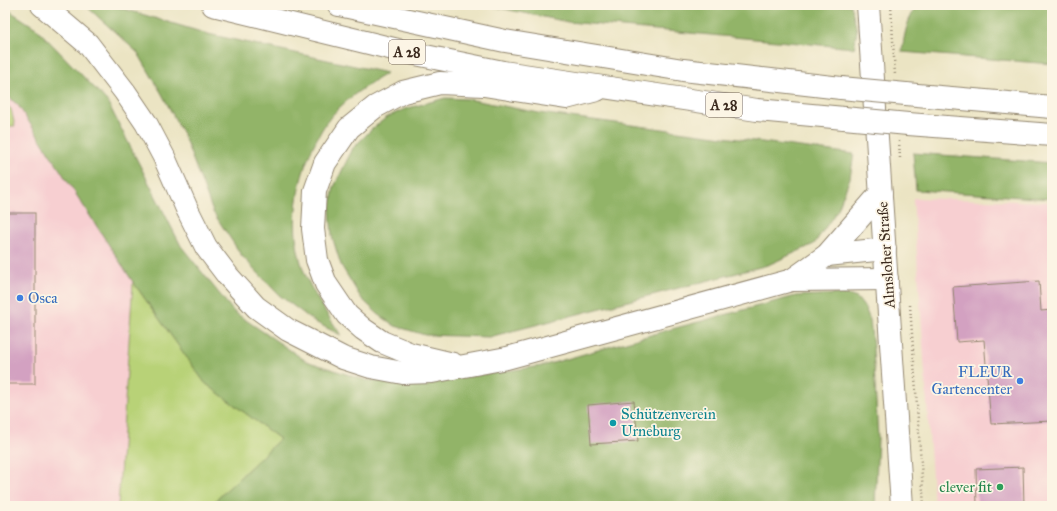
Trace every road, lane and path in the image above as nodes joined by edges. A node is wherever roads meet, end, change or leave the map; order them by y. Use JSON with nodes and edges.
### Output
{"nodes":[{"id":1,"x":42,"y":5,"type":"edge"},
{"id":2,"x":213,"y":5,"type":"edge"},
{"id":3,"x":339,"y":5,"type":"edge"},
{"id":4,"x":868,"y":5,"type":"edge"},
{"id":5,"x":891,"y":5,"type":"edge"},
{"id":6,"x":901,"y":86,"type":"junction"},
{"id":7,"x":603,"y":88,"type":"junction"},
{"id":8,"x":1052,"y":107,"type":"edge"},
{"id":9,"x":903,"y":128,"type":"junction"},
{"id":10,"x":1052,"y":135,"type":"edge"},
{"id":11,"x":900,"y":165,"type":"dead end"},
{"id":12,"x":881,"y":193,"type":"junction"},
{"id":13,"x":885,"y":249,"type":"junction"},
{"id":14,"x":827,"y":256,"type":"junction"},
{"id":15,"x":887,"y":279,"type":"junction"},
{"id":16,"x":792,"y":280,"type":"junction"},
{"id":17,"x":909,"y":298,"type":"dead end"},
{"id":18,"x":462,"y":366,"type":"junction"},
{"id":19,"x":902,"y":506,"type":"edge"},
{"id":20,"x":924,"y":506,"type":"edge"}],
"edges":[{"from":1,"to":18,"type":"main road"},
{"from":2,"to":7,"type":"main road","number":"A 28"},
{"from":3,"to":6,"type":"main road","number":"A 28","bridge":true},
{"from":4,"to":12,"type":"main road","name":"Almsloher Straße"},
{"from":5,"to":6,"type":"path"},
{"from":6,"to":8,"type":"main road","number":"A 28"},
{"from":7,"to":9,"type":"main road","number":"A 28","bridge":true},
{"from":7,"to":18,"type":"main road"},
{"from":9,"to":10,"type":"main road","number":"A 28"},
{"from":9,"to":11,"type":"path"},
{"from":12,"to":13,"type":"main road","name":"Almsloher Straße"},
{"from":12,"to":14,"type":"main road"},
{"from":13,"to":14,"type":"main road"},
{"from":13,"to":15,"type":"main road","name":"Almsloher Straße"},
{"from":14,"to":16,"type":"main road"},
{"from":15,"to":16,"type":"main road"},
{"from":15,"to":19,"type":"main road","name":"Almsloher Straße"},
{"from":16,"to":18,"type":"main road"},
{"from":17,"to":20,"type":"path"}]}
